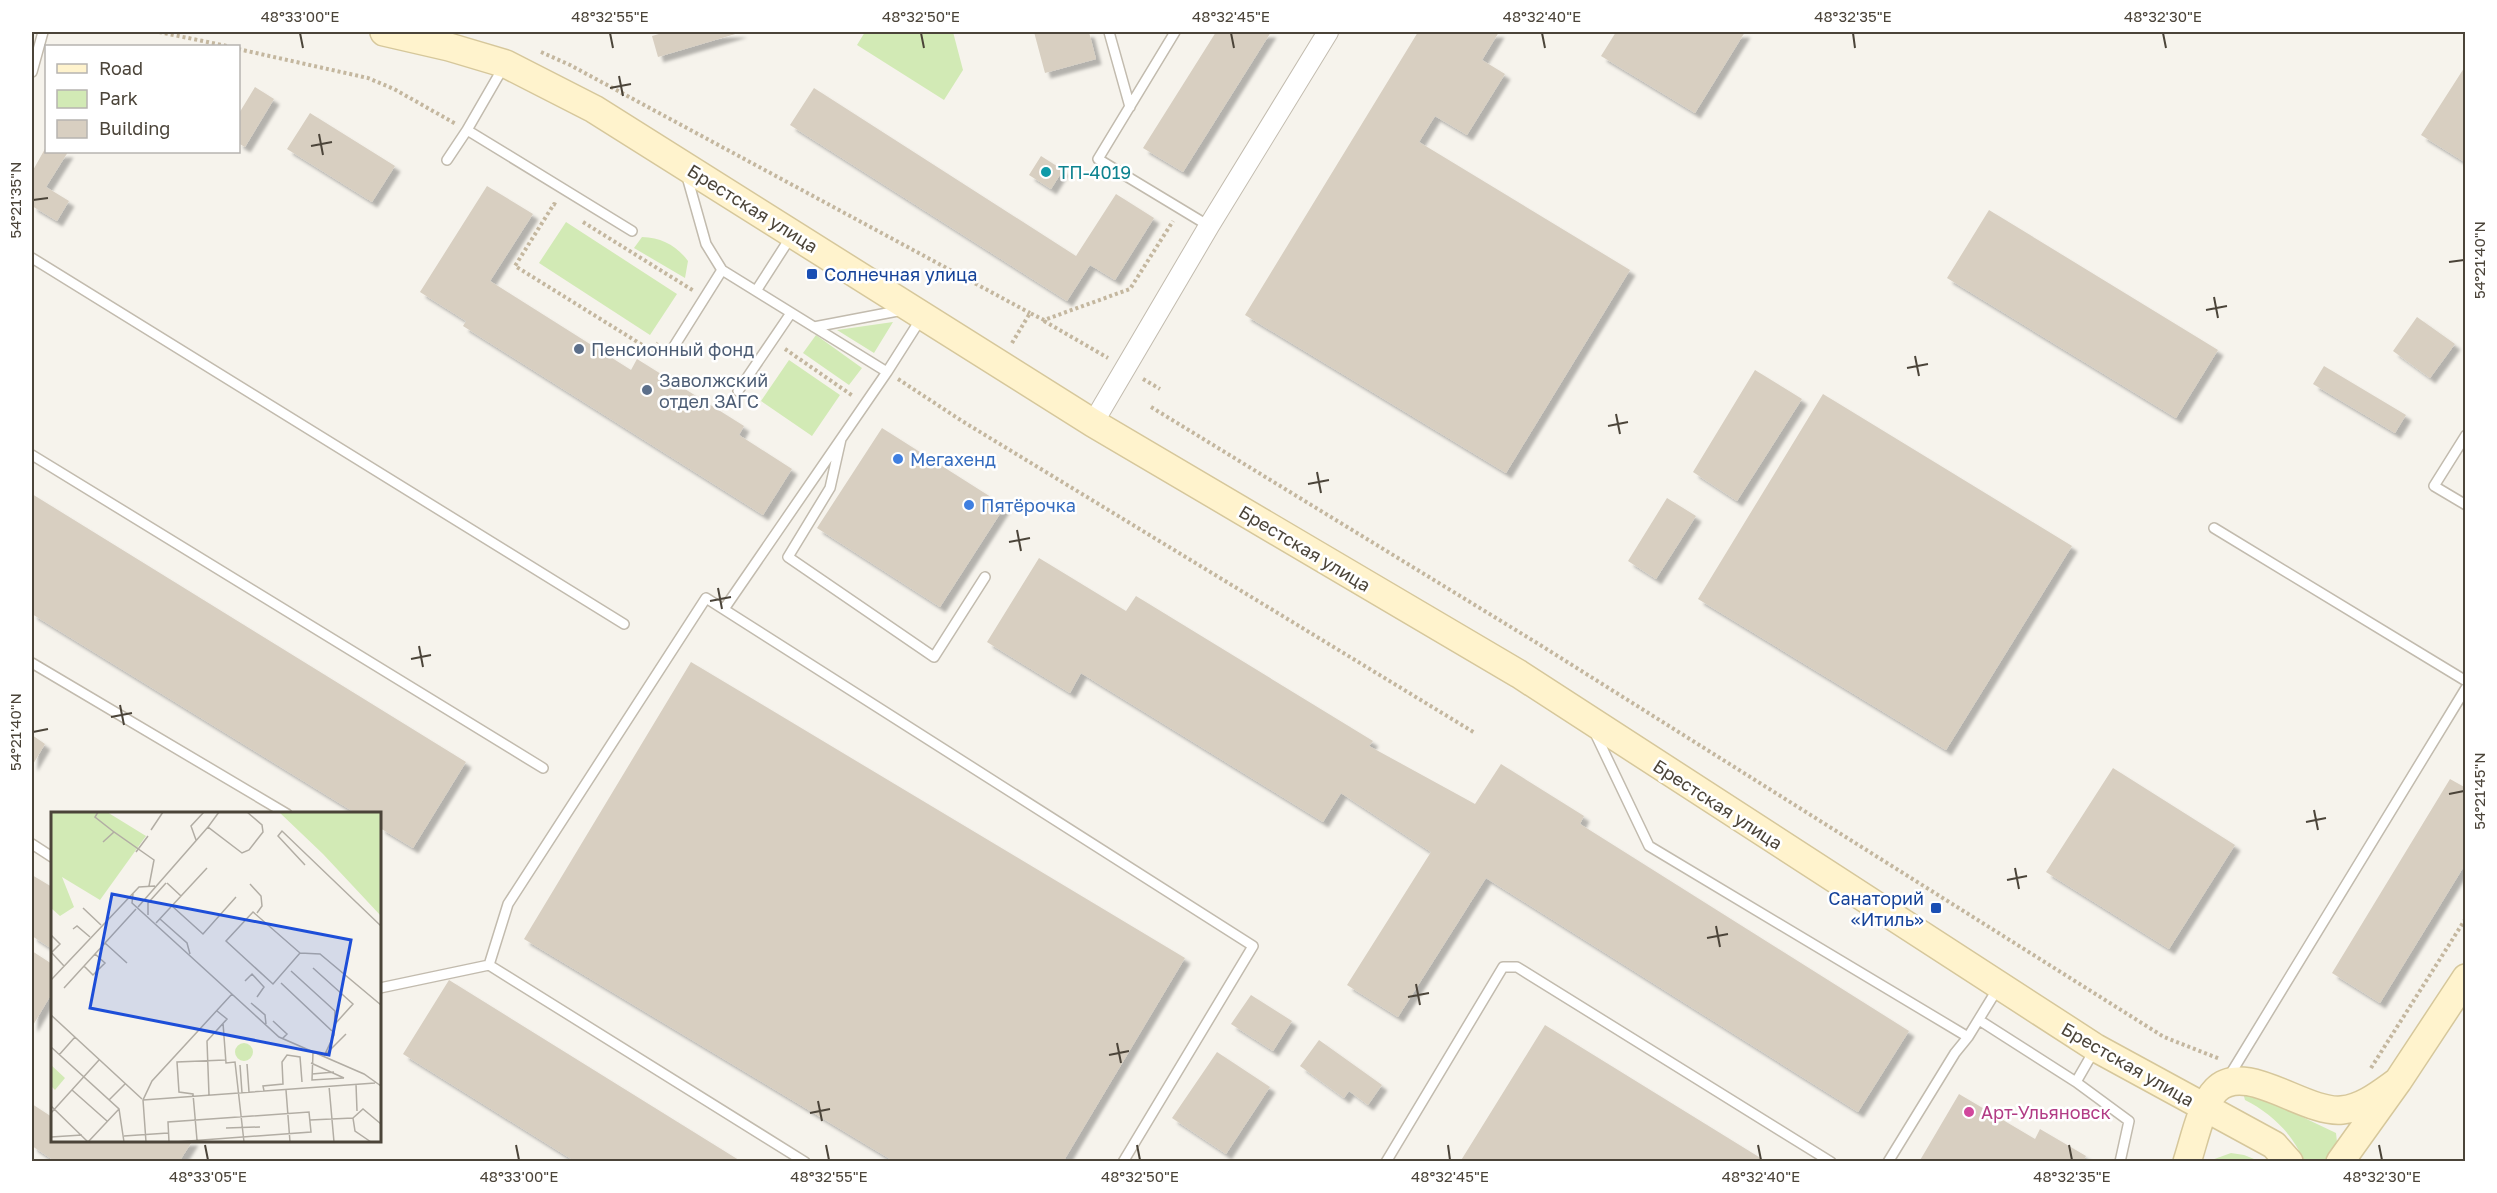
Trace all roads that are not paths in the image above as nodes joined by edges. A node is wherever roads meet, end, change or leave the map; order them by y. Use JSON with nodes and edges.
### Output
{"nodes":[{"id":1,"x":43,"y":32,"type":"edge"},
{"id":2,"x":384,"y":32,"type":"edge"},
{"id":3,"x":1109,"y":32,"type":"edge"},
{"id":4,"x":1175,"y":32,"type":"edge"},
{"id":5,"x":1328,"y":32,"type":"edge"},
{"id":6,"x":506,"y":64,"type":"junction"},
{"id":7,"x":32,"y":72,"type":"edge"},
{"id":8,"x":1130,"y":107,"type":"junction"},
{"id":9,"x":467,"y":130,"type":"junction"},
{"id":10,"x":447,"y":160,"type":"dead end"},
{"id":11,"x":684,"y":165,"type":"junction"},
{"id":12,"x":1209,"y":226,"type":"junction"},
{"id":13,"x":632,"y":231,"type":"dead end"},
{"id":14,"x":793,"y":233,"type":"junction"},
{"id":15,"x":32,"y":258,"type":"edge"},
{"id":16,"x":722,"y":270,"type":"junction"},
{"id":17,"x":756,"y":291,"type":"junction"},
{"id":18,"x":917,"y":312,"type":"junction"},
{"id":19,"x":790,"y":313,"type":"junction"},
{"id":20,"x":814,"y":327,"type":"junction"},
{"id":21,"x":673,"y":348,"type":"dead end"},
{"id":22,"x":887,"y":372,"type":"junction"},
{"id":23,"x":738,"y":391,"type":"dead end"},
{"id":24,"x":1093,"y":423,"type":"junction"},
{"id":25,"x":2466,"y":435,"type":"edge"},
{"id":26,"x":841,"y":439,"type":"junction"},
{"id":27,"x":32,"y":455,"type":"edge"},
{"id":28,"x":2466,"y":505,"type":"edge"},
{"id":29,"x":2214,"y":528,"type":"dead end"},
{"id":30,"x":985,"y":577,"type":"dead end"},
{"id":31,"x":724,"y":609,"type":"junction"},
{"id":32,"x":624,"y":624,"type":"dead end"},
{"id":33,"x":32,"y":663,"type":"edge"},
{"id":34,"x":2466,"y":681,"type":"edge"},
{"id":35,"x":2466,"y":688,"type":"edge"},
{"id":36,"x":1588,"y":720,"type":"junction"},
{"id":37,"x":543,"y":768,"type":"dead end"},
{"id":38,"x":285,"y":812,"type":"edge"},
{"id":39,"x":32,"y":844,"type":"edge"},
{"id":40,"x":51,"y":856,"type":"edge"},
{"id":41,"x":489,"y":965,"type":"junction"},
{"id":42,"x":2466,"y":978,"type":"edge"},
{"id":43,"x":1999,"y":986,"type":"junction"},
{"id":44,"x":381,"y":988,"type":"edge"},
{"id":45,"x":1979,"y":1020,"type":"junction"},
{"id":46,"x":1968,"y":1037,"type":"junction"},
{"id":47,"x":2096,"y":1048,"type":"junction"},
{"id":48,"x":2231,"y":1074,"type":"junction"},
{"id":49,"x":2398,"y":1081,"type":"junction"},
{"id":50,"x":2076,"y":1082,"type":"junction"},
{"id":51,"x":2206,"y":1108,"type":"junction"},
{"id":52,"x":805,"y":1161,"type":"edge"},
{"id":53,"x":1123,"y":1161,"type":"edge"},
{"id":54,"x":1386,"y":1161,"type":"edge"},
{"id":55,"x":1831,"y":1161,"type":"edge"},
{"id":56,"x":1888,"y":1161,"type":"edge"},
{"id":57,"x":2120,"y":1161,"type":"edge"},
{"id":58,"x":2187,"y":1161,"type":"edge"},
{"id":59,"x":2289,"y":1161,"type":"edge"},
{"id":60,"x":2340,"y":1161,"type":"edge"}],
"edges":[{"from":1,"to":7,"type":"lane"},
{"from":2,"to":6,"type":"street","name":"Брестская улица"},
{"from":3,"to":8,"type":"lane"},
{"from":4,"to":8,"type":"lane"},
{"from":5,"to":12,"type":"street"},
{"from":6,"to":9,"type":"lane"},
{"from":6,"to":11,"type":"street","name":"Брестская улица"},
{"from":8,"to":12,"type":"lane"},
{"from":9,"to":10,"type":"lane"},
{"from":9,"to":13,"type":"lane"},
{"from":11,"to":14,"type":"street","name":"Брестская улица"},
{"from":11,"to":16,"type":"lane"},
{"from":12,"to":24,"type":"street"},
{"from":14,"to":17,"type":"lane"},
{"from":14,"to":18,"type":"street","name":"Брестская улица"},
{"from":15,"to":32,"type":"lane"},
{"from":16,"to":17,"type":"lane"},
{"from":16,"to":21,"type":"lane"},
{"from":17,"to":19,"type":"lane"},
{"from":18,"to":20,"type":"lane"},
{"from":18,"to":22,"type":"lane"},
{"from":18,"to":24,"type":"street","name":"Брестская улица"},
{"from":19,"to":20,"type":"lane"},
{"from":19,"to":23,"type":"lane"},
{"from":20,"to":22,"type":"lane"},
{"from":22,"to":26,"type":"lane"},
{"from":24,"to":36,"type":"street","name":"Брестская улица"},
{"from":25,"to":28,"type":"lane"},
{"from":26,"to":30,"type":"lane"},
{"from":26,"to":31,"type":"lane"},
{"from":27,"to":37,"type":"lane"},
{"from":29,"to":34,"type":"lane"},
{"from":31,"to":41,"type":"lane"},
{"from":31,"to":53,"type":"lane"},
{"from":33,"to":38,"type":"lane"},
{"from":35,"to":48,"type":"lane"},
{"from":36,"to":43,"type":"street","name":"Брестская улица"},
{"from":36,"to":46,"type":"lane"},
{"from":39,"to":40,"type":"lane"},
{"from":41,"to":44,"type":"lane"},
{"from":41,"to":52,"type":"lane"},
{"from":42,"to":49,"type":"street"},
{"from":43,"to":45,"type":"lane"},
{"from":43,"to":47,"type":"street","name":"Брестская улица"},
{"from":45,"to":46,"type":"lane"},
{"from":45,"to":50,"type":"lane"},
{"from":46,"to":56,"type":"lane"},
{"from":47,"to":50,"type":"lane"},
{"from":47,"to":51,"type":"street","name":"Брестская улица"},
{"from":48,"to":49,"type":"street"},
{"from":48,"to":51,"type":"street"},
{"from":49,"to":60,"type":"street"},
{"from":50,"to":57,"type":"lane"},
{"from":51,"to":58,"type":"street"},
{"from":51,"to":59,"type":"street","name":"Брестская улица"},
{"from":54,"to":55,"type":"lane"}]}
